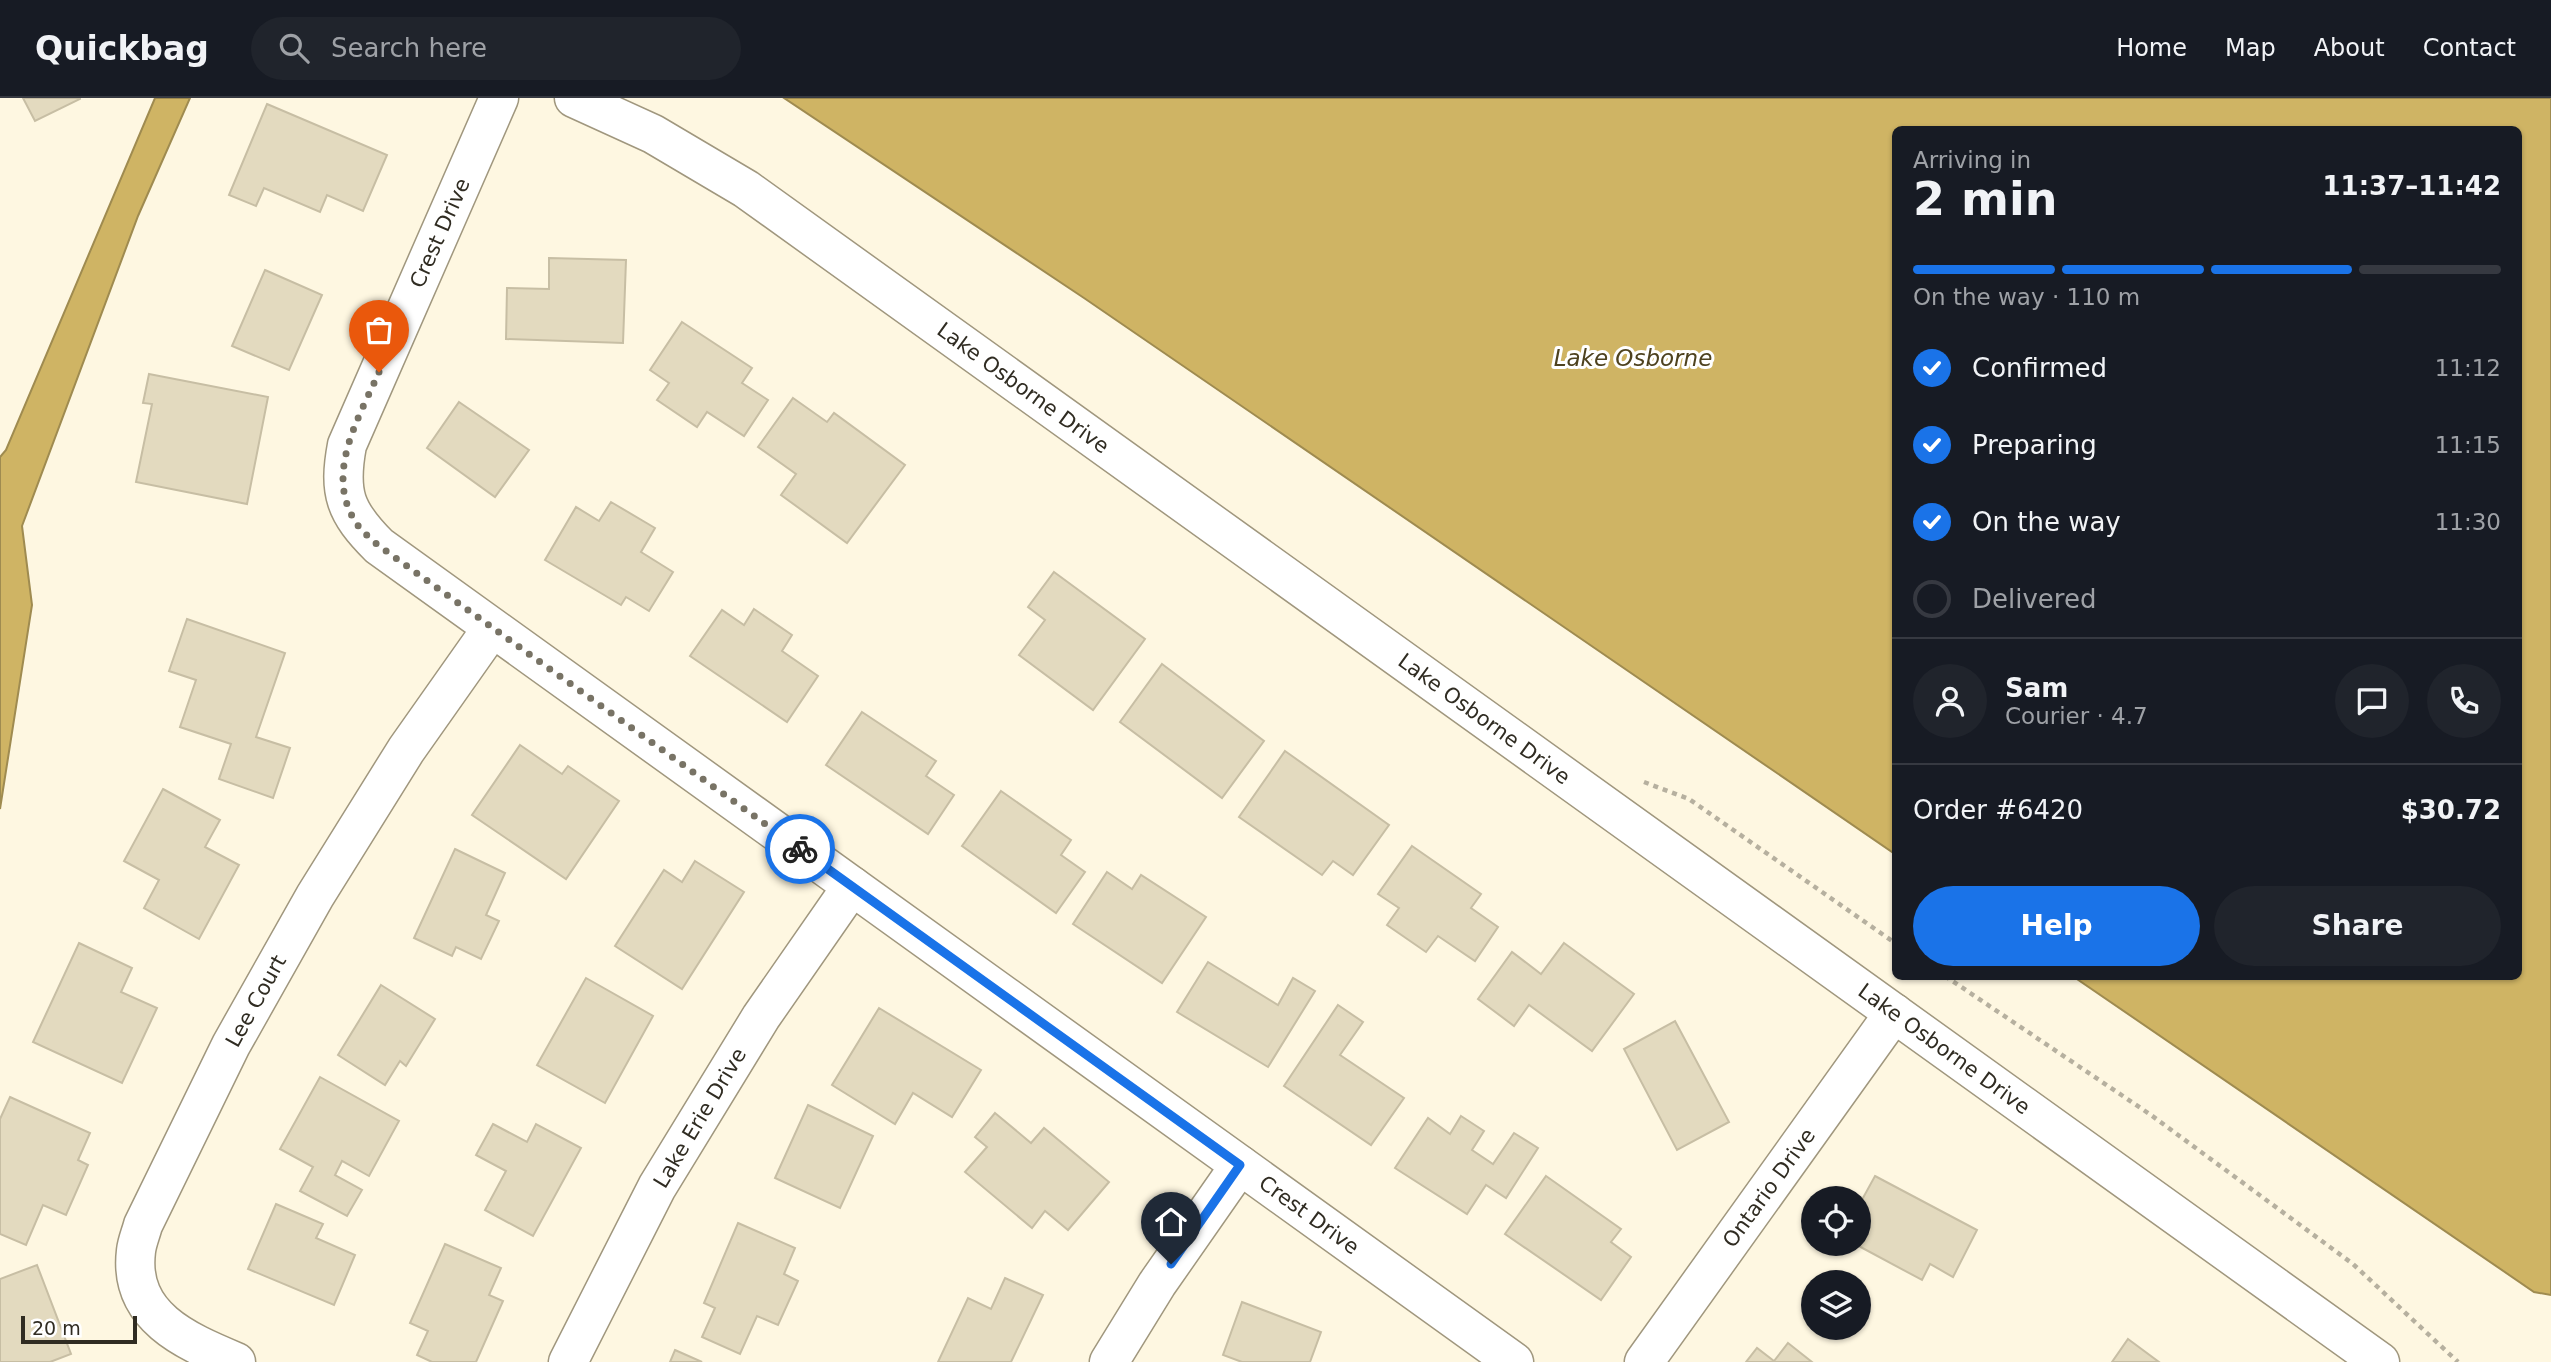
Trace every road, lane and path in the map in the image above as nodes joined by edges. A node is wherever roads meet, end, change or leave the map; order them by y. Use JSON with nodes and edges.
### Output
{"nodes":[{"id":1,"x":499,"y":98,"type":"edge"},
{"id":2,"x":574,"y":98,"type":"edge"},
{"id":3,"x":492,"y":628,"type":"junction"},
{"id":4,"x":852,"y":886,"type":"junction"},
{"id":5,"x":1951,"y":980,"type":"edge"},
{"id":6,"x":1894,"y":1013,"type":"junction"},
{"id":7,"x":1240,"y":1165,"type":"junction"},
{"id":8,"x":236,"y":1362,"type":"edge"},
{"id":9,"x":568,"y":1362,"type":"edge"},
{"id":10,"x":1110,"y":1362,"type":"edge"},
{"id":11,"x":1514,"y":1362,"type":"edge"},
{"id":12,"x":1644,"y":1362,"type":"edge"},
{"id":13,"x":2380,"y":1362,"type":"edge"},
{"id":14,"x":2458,"y":1362,"type":"edge"}],
"edges":[{"from":1,"to":3,"type":"street","name":"Crest Drive"},
{"from":2,"to":6,"type":"street","name":"Lake Osborne Drive"},
{"from":3,"to":4,"type":"street","name":"Crest Drive"},
{"from":3,"to":8,"type":"street","name":"Lee Court"},
{"from":4,"to":7,"type":"street","name":"Crest Drive"},
{"from":4,"to":9,"type":"street","name":"Lake Erie Drive"},
{"from":5,"to":14,"type":"path"},
{"from":6,"to":12,"type":"street","name":"Ontario Drive"},
{"from":6,"to":13,"type":"street","name":"Lake Osborne Drive"},
{"from":7,"to":10,"type":"street"},
{"from":7,"to":11,"type":"street","name":"Crest Drive"}]}
